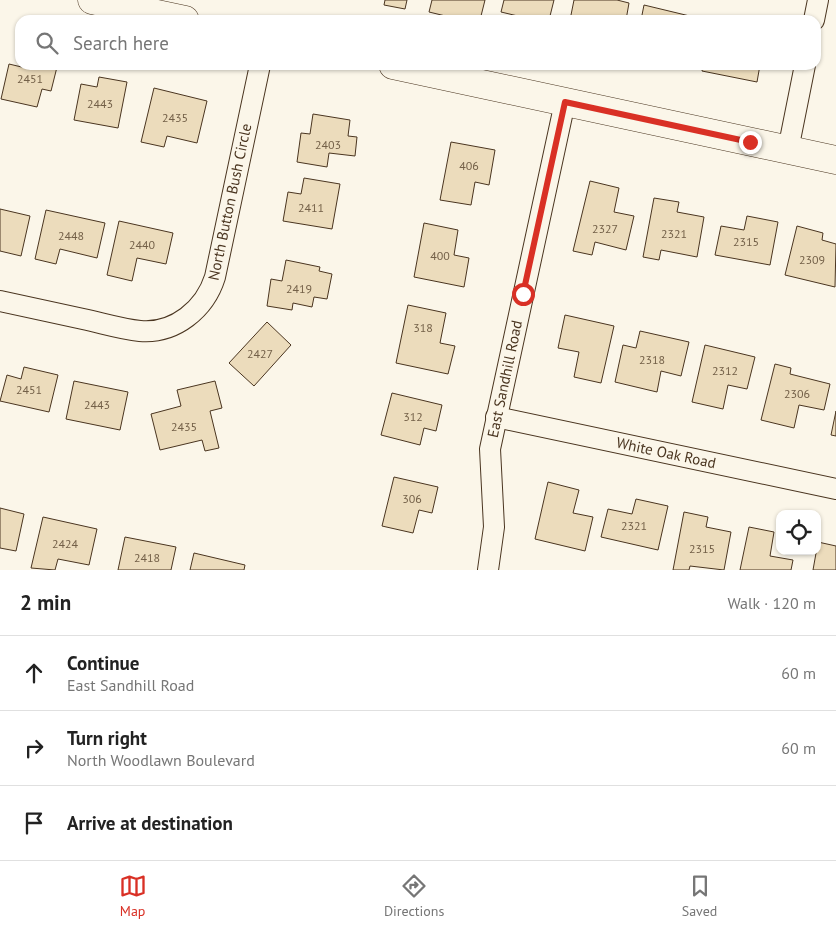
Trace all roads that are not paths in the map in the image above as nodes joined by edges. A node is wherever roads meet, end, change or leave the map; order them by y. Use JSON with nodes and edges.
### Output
{"nodes":[{"id":1,"x":92,"y":0,"type":"edge"},
{"id":2,"x":818,"y":0,"type":"edge"},
{"id":3,"x":162,"y":15,"type":"edge"},
{"id":4,"x":815,"y":15,"type":"edge"},
{"id":5,"x":259,"y":70,"type":"edge"},
{"id":6,"x":417,"y":70,"type":"edge"},
{"id":7,"x":805,"y":70,"type":"edge"},
{"id":8,"x":565,"y":102,"type":"junction"},
{"id":9,"x":788,"y":150,"type":"junction"},
{"id":10,"x":836,"y":160,"type":"edge"},
{"id":11,"x":0,"y":301,"type":"edge"},
{"id":12,"x":496,"y":416,"type":"junction"},
{"id":13,"x":836,"y":489,"type":"edge"},
{"id":14,"x":488,"y":570,"type":"edge"}],
"edges":[{"from":1,"to":3,"type":"street"},
{"from":2,"to":4,"type":"street"},
{"from":5,"to":11,"type":"street","name":"North Button Bush Circle"},
{"from":6,"to":8,"type":"street"},
{"from":7,"to":9,"type":"street"},
{"from":8,"to":9,"type":"street"},
{"from":8,"to":12,"type":"street","name":"East Sandhill Road"},
{"from":9,"to":10,"type":"street"},
{"from":12,"to":13,"type":"street","name":"White Oak Road"},
{"from":12,"to":14,"type":"street","name":"East Sandhill Road"}]}
